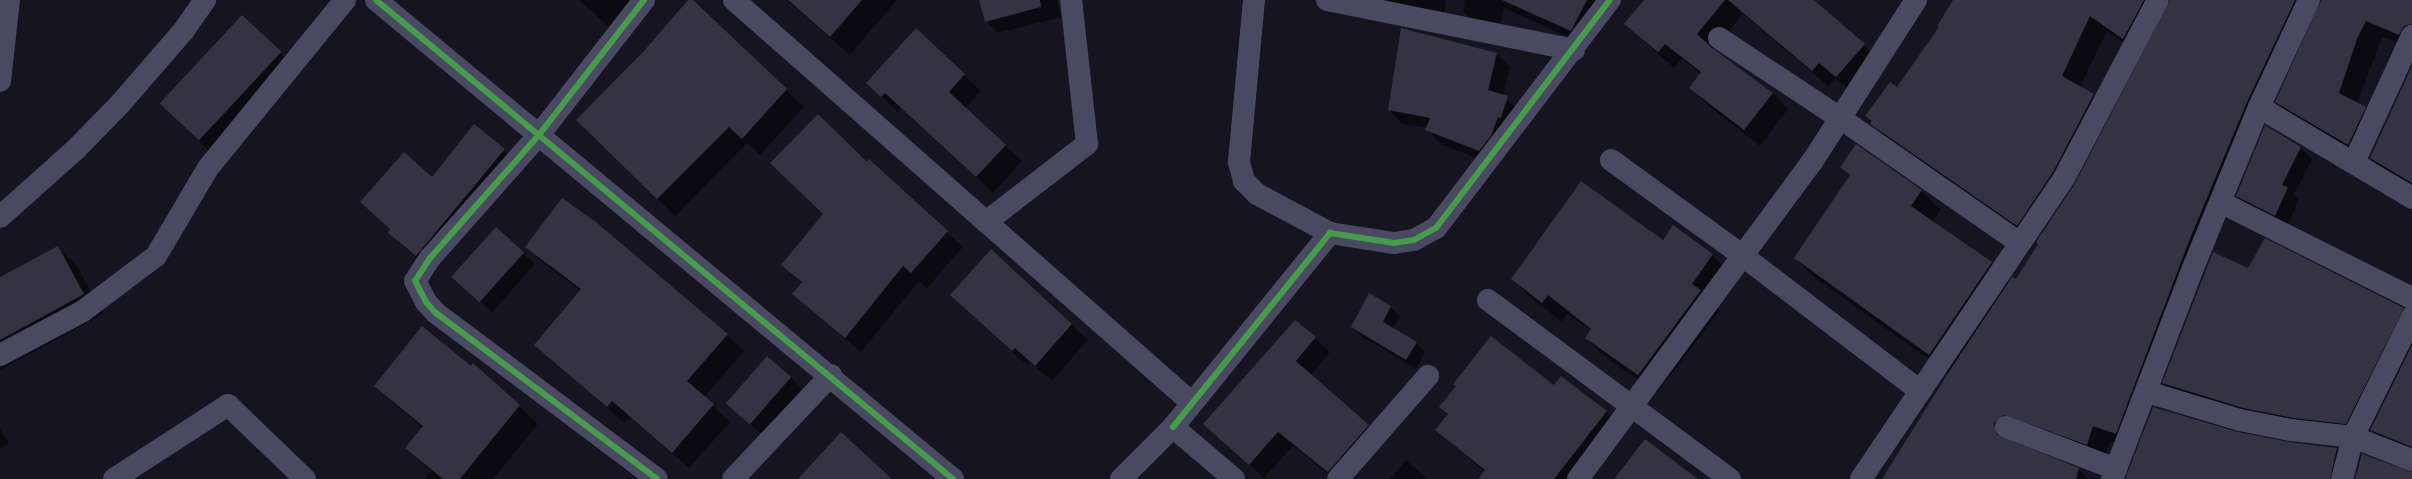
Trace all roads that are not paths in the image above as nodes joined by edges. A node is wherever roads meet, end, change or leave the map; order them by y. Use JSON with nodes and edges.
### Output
{"nodes":[{"id":1,"x":9,"y":0,"type":"edge"},
{"id":2,"x":205,"y":0,"type":"edge"},
{"id":3,"x":345,"y":0,"type":"edge"},
{"id":4,"x":376,"y":0,"type":"edge"},
{"id":5,"x":644,"y":0,"type":"edge"},
{"id":6,"x":734,"y":0,"type":"edge"},
{"id":7,"x":1071,"y":0,"type":"edge"},
{"id":8,"x":1254,"y":0,"type":"edge"},
{"id":9,"x":1327,"y":0,"type":"edge"},
{"id":10,"x":1610,"y":0,"type":"edge"},
{"id":11,"x":1916,"y":0,"type":"edge"},
{"id":12,"x":2158,"y":0,"type":"edge"},
{"id":13,"x":2309,"y":0,"type":"edge"},
{"id":14,"x":2412,"y":36,"type":"edge"},
{"id":15,"x":1719,"y":38,"type":"dead end"},
{"id":16,"x":1574,"y":50,"type":"junction"},
{"id":17,"x":0,"y":81,"type":"edge"},
{"id":18,"x":2259,"y":107,"type":"junction"},
{"id":19,"x":1840,"y":118,"type":"junction"},
{"id":20,"x":538,"y":136,"type":"junction"},
{"id":21,"x":1611,"y":160,"type":"dead end"},
{"id":22,"x":2354,"y":162,"type":"junction"},
{"id":23,"x":2412,"y":198,"type":"edge"},
{"id":24,"x":2222,"y":203,"type":"junction"},
{"id":25,"x":0,"y":217,"type":"edge"},
{"id":26,"x":986,"y":222,"type":"junction"},
{"id":27,"x":1330,"y":232,"type":"junction"},
{"id":28,"x":2020,"y":243,"type":"junction"},
{"id":29,"x":1743,"y":256,"type":"junction"},
{"id":30,"x":2412,"y":298,"type":"edge"},
{"id":31,"x":1488,"y":300,"type":"dead end"},
{"id":32,"x":2412,"y":317,"type":"edge"},
{"id":33,"x":0,"y":355,"type":"edge"},
{"id":34,"x":831,"y":375,"type":"junction"},
{"id":35,"x":1428,"y":376,"type":"dead end"},
{"id":36,"x":1920,"y":391,"type":"junction"},
{"id":37,"x":2147,"y":392,"type":"junction"},
{"id":38,"x":1192,"y":403,"type":"junction"},
{"id":39,"x":1632,"y":407,"type":"junction"},
{"id":40,"x":1173,"y":427,"type":"junction"},
{"id":41,"x":2006,"y":427,"type":"dead end"},
{"id":42,"x":2354,"y":437,"type":"junction"},
{"id":43,"x":2412,"y":460,"type":"edge"},
{"id":44,"x":2114,"y":474,"type":"edge"},
{"id":45,"x":114,"y":479,"type":"edge"},
{"id":46,"x":305,"y":479,"type":"edge"},
{"id":47,"x":657,"y":479,"type":"edge"},
{"id":48,"x":733,"y":479,"type":"edge"},
{"id":49,"x":953,"y":479,"type":"edge"},
{"id":50,"x":1121,"y":479,"type":"edge"},
{"id":51,"x":1234,"y":479,"type":"edge"},
{"id":52,"x":1338,"y":479,"type":"edge"},
{"id":53,"x":1578,"y":479,"type":"edge"},
{"id":54,"x":1730,"y":479,"type":"edge"},
{"id":55,"x":1861,"y":479,"type":"edge"},
{"id":56,"x":2342,"y":479,"type":"edge"}],
"edges":[{"from":1,"to":17,"type":"street"},
{"from":2,"to":25,"type":"street"},
{"from":3,"to":33,"type":"street"},
{"from":4,"to":20,"type":"street"},
{"from":5,"to":20,"type":"street"},
{"from":6,"to":26,"type":"street"},
{"from":7,"to":26,"type":"street"},
{"from":8,"to":27,"type":"street"},
{"from":9,"to":16,"type":"street"},
{"from":10,"to":16,"type":"street"},
{"from":11,"to":19,"type":"street"},
{"from":12,"to":28,"type":"street"},
{"from":13,"to":18,"type":"street"},
{"from":14,"to":22,"type":"street"},
{"from":15,"to":19,"type":"street"},
{"from":16,"to":27,"type":"street"},
{"from":18,"to":22,"type":"street"},
{"from":18,"to":24,"type":"street"},
{"from":19,"to":28,"type":"street"},
{"from":19,"to":29,"type":"street"},
{"from":20,"to":34,"type":"street"},
{"from":20,"to":47,"type":"street"},
{"from":21,"to":29,"type":"street"},
{"from":22,"to":23,"type":"street"},
{"from":24,"to":30,"type":"street"},
{"from":24,"to":37,"type":"street"},
{"from":26,"to":38,"type":"street"},
{"from":27,"to":38,"type":"street"},
{"from":28,"to":36,"type":"street"},
{"from":29,"to":36,"type":"street"},
{"from":29,"to":39,"type":"street"},
{"from":31,"to":39,"type":"street"},
{"from":32,"to":42,"type":"street"},
{"from":34,"to":48,"type":"street"},
{"from":34,"to":49,"type":"street"},
{"from":35,"to":52,"type":"street"},
{"from":36,"to":55,"type":"street"},
{"from":37,"to":42,"type":"street"},
{"from":37,"to":44,"type":"street"},
{"from":38,"to":40,"type":"street"},
{"from":39,"to":53,"type":"street"},
{"from":39,"to":54,"type":"street"},
{"from":40,"to":50,"type":"street"},
{"from":40,"to":51,"type":"street"},
{"from":41,"to":44,"type":"street"},
{"from":42,"to":43,"type":"street"},
{"from":42,"to":56,"type":"street"},
{"from":45,"to":46,"type":"street"}]}
